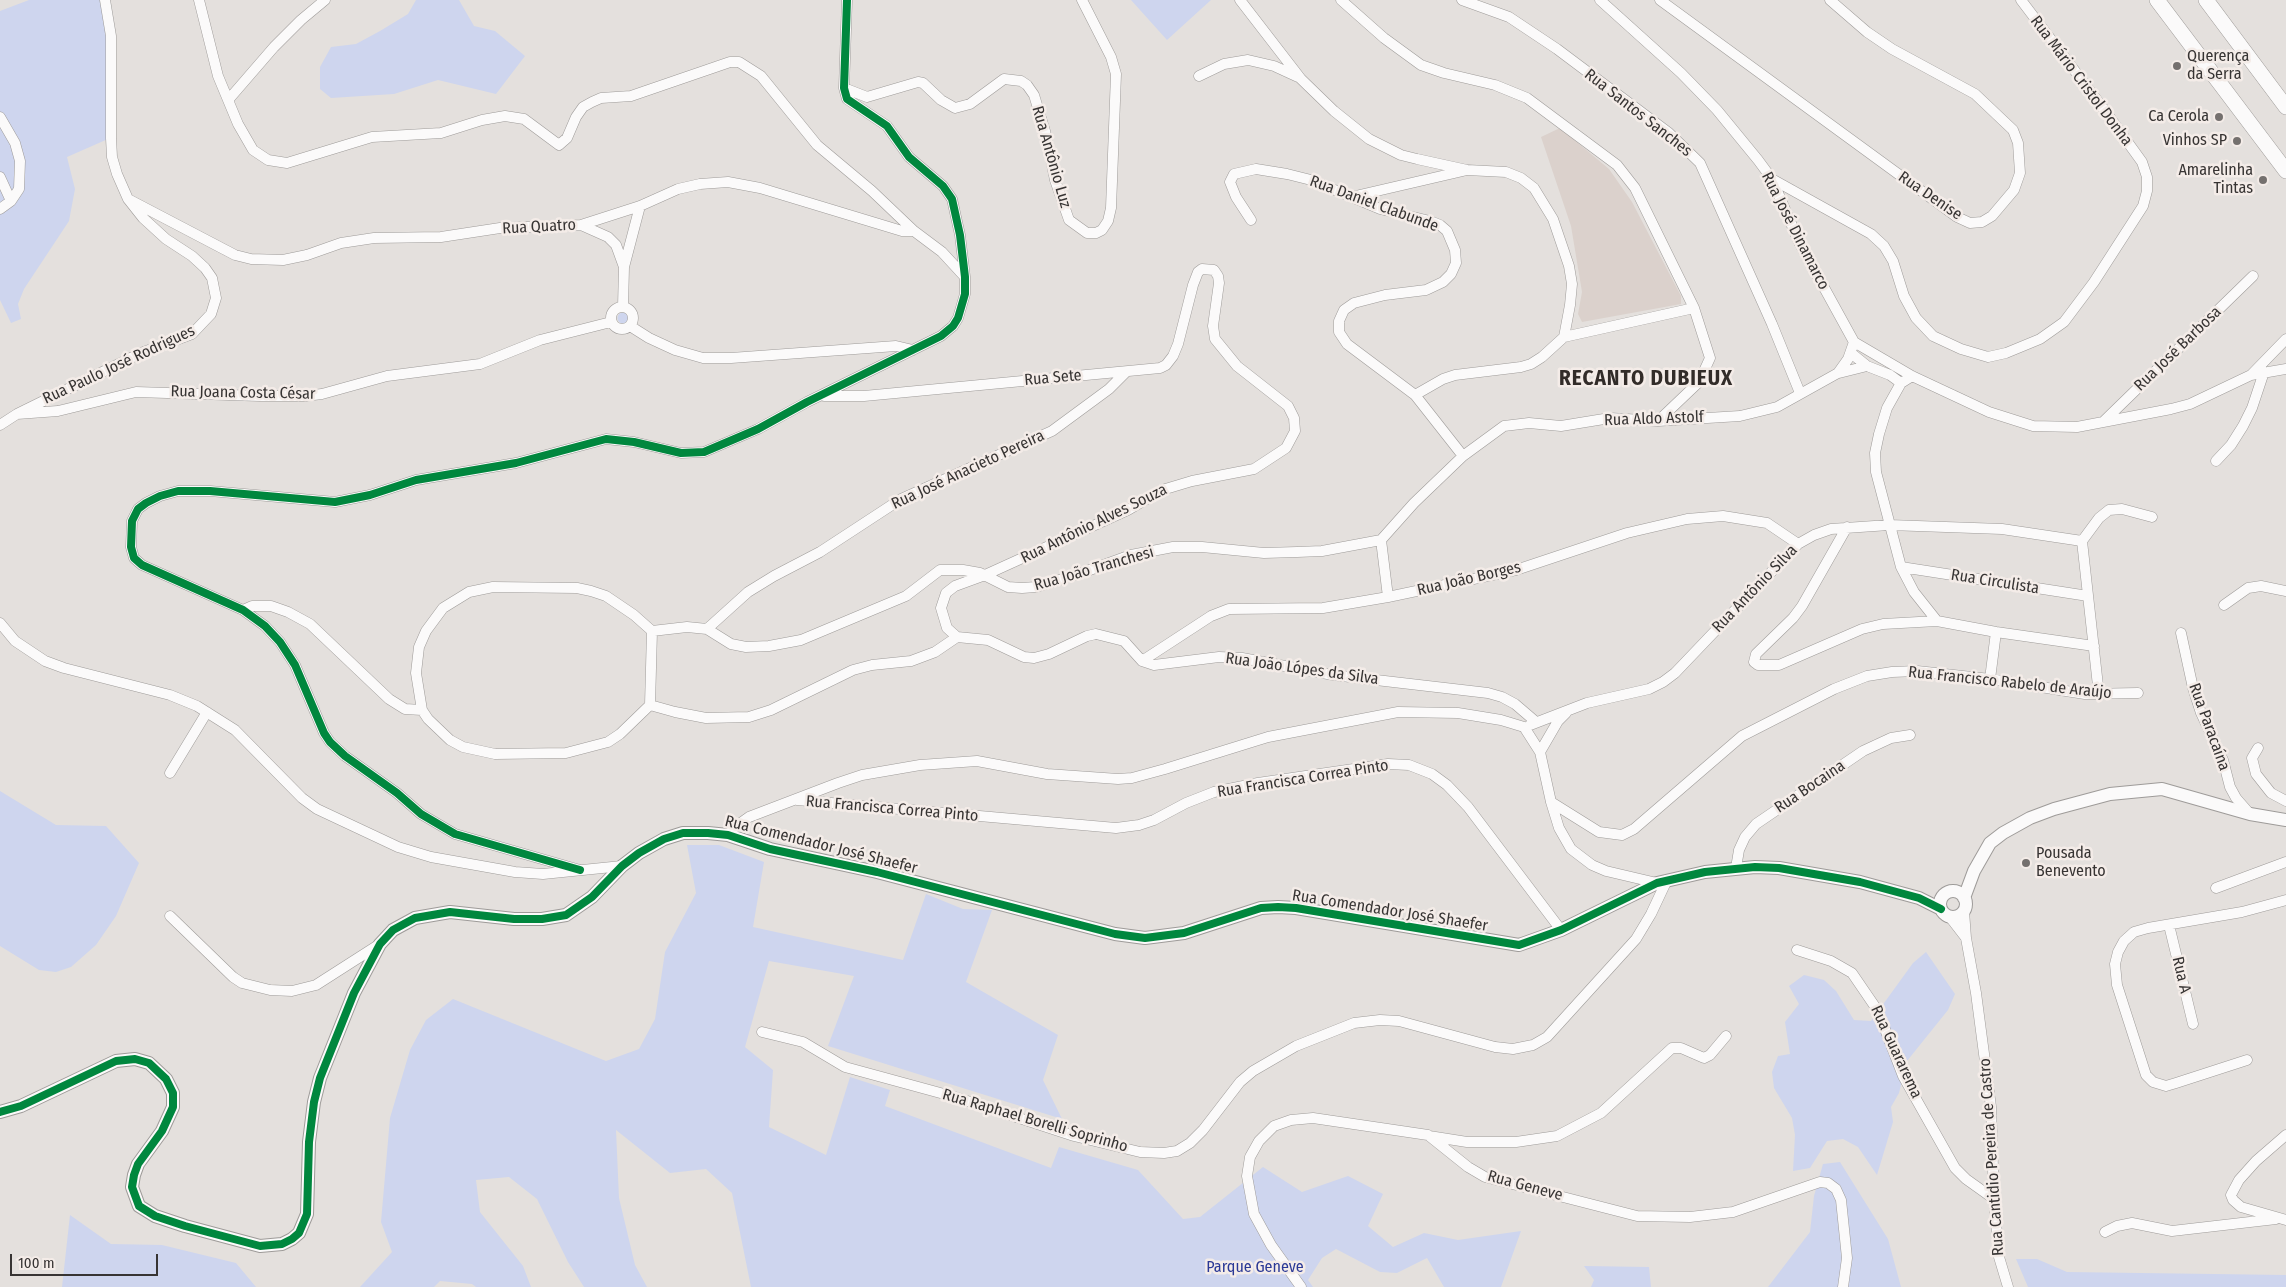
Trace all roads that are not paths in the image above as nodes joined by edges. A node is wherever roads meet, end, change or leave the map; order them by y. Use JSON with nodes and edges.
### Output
{"nodes":[{"id":1,"x":105,"y":0,"type":"edge"},
{"id":2,"x":199,"y":0,"type":"edge"},
{"id":3,"x":325,"y":0,"type":"edge"},
{"id":4,"x":847,"y":0,"type":"edge"},
{"id":5,"x":1082,"y":0,"type":"edge"},
{"id":6,"x":1240,"y":0,"type":"edge"},
{"id":7,"x":1341,"y":0,"type":"edge"},
{"id":8,"x":1462,"y":0,"type":"edge"},
{"id":9,"x":1600,"y":0,"type":"edge"},
{"id":10,"x":1660,"y":0,"type":"edge"},
{"id":11,"x":1830,"y":0,"type":"edge"},
{"id":12,"x":2021,"y":0,"type":"edge"},
{"id":13,"x":2157,"y":0,"type":"edge"},
{"id":14,"x":2206,"y":0,"type":"edge"},
{"id":15,"x":1200,"y":76,"type":"dead end"},
{"id":16,"x":1301,"y":79,"type":"junction"},
{"id":17,"x":844,"y":88,"type":"junction"},
{"id":18,"x":229,"y":99,"type":"junction"},
{"id":19,"x":2286,"y":107,"type":"edge"},
{"id":20,"x":0,"y":117,"type":"edge"},
{"id":21,"x":1467,"y":170,"type":"junction"},
{"id":22,"x":2286,"y":171,"type":"edge"},
{"id":23,"x":0,"y":176,"type":"edge"},
{"id":24,"x":1772,"y":179,"type":"junction"},
{"id":25,"x":1351,"y":197,"type":"junction"},
{"id":26,"x":128,"y":199,"type":"junction"},
{"id":27,"x":11,"y":201,"type":"junction"},
{"id":28,"x":640,"y":206,"type":"junction"},
{"id":29,"x":0,"y":209,"type":"edge"},
{"id":30,"x":1251,"y":220,"type":"dead end"},
{"id":31,"x":581,"y":225,"type":"junction"},
{"id":32,"x":914,"y":231,"type":"junction"},
{"id":33,"x":624,"y":267,"type":"junction"},
{"id":34,"x":1214,"y":270,"type":"joint"},
{"id":35,"x":2253,"y":276,"type":"dead end"},
{"id":36,"x":965,"y":277,"type":"junction"},
{"id":37,"x":623,"y":307,"type":"junction"},
{"id":38,"x":1694,"y":308,"type":"junction"},
{"id":39,"x":611,"y":322,"type":"junction"},
{"id":40,"x":630,"y":326,"type":"junction"},
{"id":41,"x":1564,"y":338,"type":"junction"},
{"id":42,"x":2286,"y":339,"type":"edge"},
{"id":43,"x":1854,"y":342,"type":"junction"},
{"id":44,"x":913,"y":350,"type":"junction"},
{"id":45,"x":1851,"y":353,"type":"junction"},
{"id":46,"x":1867,"y":366,"type":"junction"},
{"id":47,"x":2286,"y":369,"type":"edge"},
{"id":48,"x":1126,"y":372,"type":"junction"},
{"id":49,"x":2264,"y":372,"type":"junction"},
{"id":50,"x":1838,"y":373,"type":"junction"},
{"id":51,"x":2251,"y":375,"type":"junction"},
{"id":52,"x":1912,"y":376,"type":"junction"},
{"id":53,"x":1901,"y":383,"type":"junction"},
{"id":54,"x":1800,"y":393,"type":"junction"},
{"id":55,"x":1415,"y":395,"type":"junction"},
{"id":56,"x":822,"y":396,"type":"junction"},
{"id":57,"x":17,"y":414,"type":"junction"},
{"id":58,"x":1658,"y":421,"type":"junction"},
{"id":59,"x":2103,"y":422,"type":"junction"},
{"id":60,"x":0,"y":425,"type":"edge"},
{"id":61,"x":1463,"y":456,"type":"junction"},
{"id":62,"x":2216,"y":461,"type":"dead end"},
{"id":63,"x":2152,"y":517,"type":"dead end"},
{"id":64,"x":1889,"y":525,"type":"junction"},
{"id":65,"x":1847,"y":527,"type":"junction"},
{"id":66,"x":1381,"y":540,"type":"junction"},
{"id":67,"x":2082,"y":541,"type":"junction"},
{"id":68,"x":1798,"y":544,"type":"junction"},
{"id":69,"x":1902,"y":567,"type":"junction"},
{"id":70,"x":985,"y":574,"type":"junction"},
{"id":71,"x":2286,"y":591,"type":"edge"},
{"id":72,"x":2088,"y":596,"type":"junction"},
{"id":73,"x":1388,"y":597,"type":"junction"},
{"id":74,"x":2224,"y":606,"type":"dead end"},
{"id":75,"x":243,"y":610,"type":"junction"},
{"id":76,"x":1937,"y":621,"type":"junction"},
{"id":77,"x":0,"y":623,"type":"edge"},
{"id":78,"x":707,"y":629,"type":"junction"},
{"id":79,"x":652,"y":631,"type":"junction"},
{"id":80,"x":1996,"y":632,"type":"junction"},
{"id":81,"x":2180,"y":633,"type":"dead end"},
{"id":82,"x":957,"y":637,"type":"junction"},
{"id":83,"x":2094,"y":646,"type":"junction"},
{"id":84,"x":1142,"y":661,"type":"junction"},
{"id":85,"x":1990,"y":679,"type":"junction"},
{"id":86,"x":2138,"y":693,"type":"dead end"},
{"id":87,"x":2099,"y":695,"type":"junction"},
{"id":88,"x":650,"y":705,"type":"junction"},
{"id":89,"x":422,"y":710,"type":"junction"},
{"id":90,"x":1568,"y":710,"type":"junction"},
{"id":91,"x":207,"y":712,"type":"junction"},
{"id":92,"x":1536,"y":722,"type":"junction"},
{"id":93,"x":1524,"y":727,"type":"junction"},
{"id":94,"x":1910,"y":735,"type":"dead end"},
{"id":95,"x":2258,"y":748,"type":"dead end"},
{"id":96,"x":1540,"y":752,"type":"junction"},
{"id":97,"x":170,"y":773,"type":"dead end"},
{"id":98,"x":797,"y":800,"type":"junction"},
{"id":99,"x":2286,"y":801,"type":"edge"},
{"id":100,"x":1551,"y":802,"type":"junction"},
{"id":101,"x":2250,"y":814,"type":"junction"},
{"id":102,"x":2286,"y":820,"type":"edge"},
{"id":103,"x":728,"y":835,"type":"junction"},
{"id":104,"x":2286,"y":862,"type":"edge"},
{"id":105,"x":622,"y":866,"type":"junction"},
{"id":106,"x":1736,"y":868,"type":"junction"},
{"id":107,"x":580,"y":870,"type":"junction"},
{"id":108,"x":1974,"y":871,"type":"junction"},
{"id":109,"x":1662,"y":882,"type":"junction"},
{"id":110,"x":2216,"y":888,"type":"dead end"},
{"id":111,"x":1964,"y":898,"type":"junction"},
{"id":112,"x":2284,"y":901,"type":"edge"},
{"id":113,"x":1946,"y":903,"type":"junction"},
{"id":114,"x":1964,"y":912,"type":"junction"},
{"id":115,"x":2286,"y":912,"type":"edge"},
{"id":116,"x":170,"y":916,"type":"dead end"},
{"id":117,"x":2169,"y":925,"type":"junction"},
{"id":118,"x":1561,"y":930,"type":"junction"},
{"id":119,"x":1966,"y":938,"type":"junction"},
{"id":120,"x":380,"y":944,"type":"junction"},
{"id":121,"x":1797,"y":950,"type":"dead end"},
{"id":122,"x":2192,"y":1024,"type":"dead end"},
{"id":123,"x":762,"y":1032,"type":"dead end"},
{"id":124,"x":1726,"y":1036,"type":"dead end"},
{"id":125,"x":2247,"y":1060,"type":"dead end"},
{"id":126,"x":0,"y":1112,"type":"edge"},
{"id":127,"x":1428,"y":1135,"type":"junction"},
{"id":128,"x":2286,"y":1135,"type":"edge"},
{"id":129,"x":1994,"y":1199,"type":"junction"},
{"id":130,"x":2281,"y":1219,"type":"edge"},
{"id":131,"x":2105,"y":1232,"type":"dead end"},
{"id":132,"x":1301,"y":1287,"type":"edge"},
{"id":133,"x":1843,"y":1287,"type":"edge"},
{"id":134,"x":2008,"y":1287,"type":"edge"}],
"edges":[{"from":1,"to":26,"type":"street","name":"Rua Paulo José Rodrigues"},
{"from":2,"to":18,"type":"street"},
{"from":3,"to":18,"type":"street"},
{"from":4,"to":17,"type":"street"},
{"from":5,"to":17,"type":"street","name":"Rua Antônio Luz"},
{"from":6,"to":16,"type":"street"},
{"from":7,"to":38,"type":"street"},
{"from":8,"to":54,"type":"street","name":"Rua Santos Sanches"},
{"from":9,"to":24,"type":"street","name":"Rua José Dinamarco"},
{"from":10,"to":11,"type":"street","name":"Rua Denise"},
{"from":12,"to":24,"type":"street","name":"Rua Mário Cristol Donha"},
{"from":13,"to":22,"type":"main road"},
{"from":14,"to":19,"type":"main road"},
{"from":15,"to":16,"type":"street"},
{"from":16,"to":21,"type":"street"},
{"from":17,"to":36,"type":"street"},
{"from":18,"to":32,"type":"street"},
{"from":20,"to":27,"type":"street"},
{"from":21,"to":25,"type":"street"},
{"from":21,"to":41,"type":"street"},
{"from":23,"to":27,"type":"street"},
{"from":24,"to":43,"type":"street","name":"Rua José Dinamarco"},
{"from":25,"to":30,"type":"street","name":"Rua Daniel Clabunde"},
{"from":25,"to":55,"type":"street","name":"Rua Daniel Clabunde"},
{"from":26,"to":31,"type":"street","name":"Rua Quatro"},
{"from":26,"to":57,"type":"street","name":"Rua Paulo José Rodrigues"},
{"from":27,"to":29,"type":"street"},
{"from":28,"to":31,"type":"street","name":"Rua Quatro"},
{"from":28,"to":32,"type":"street","name":"Rua Quatro"},
{"from":28,"to":33,"type":"street"},
{"from":31,"to":33,"type":"street"},
{"from":32,"to":36,"type":"street","name":"Rua Quatro"},
{"from":33,"to":37,"type":"street"},
{"from":34,"to":48,"type":"street","name":"Rua Sete"},
{"from":34,"to":70,"type":"street","name":"Rua Antônio Alves Souza"},
{"from":35,"to":59,"type":"street","name":"Rua José Barbosa"},
{"from":36,"to":44,"type":"street"},
{"from":37,"to":39,"type":"street"},
{"from":37,"to":40,"type":"street"},
{"from":38,"to":41,"type":"street"},
{"from":38,"to":58,"type":"street"},
{"from":39,"to":40,"type":"street"},
{"from":39,"to":57,"type":"street","name":"Rua Joana Costa César"},
{"from":40,"to":44,"type":"street"},
{"from":41,"to":55,"type":"street"},
{"from":42,"to":51,"type":"street"},
{"from":43,"to":45,"type":"street","name":"Rua Aldo Astolf"},
{"from":43,"to":52,"type":"street"},
{"from":44,"to":56,"type":"street"},
{"from":45,"to":46,"type":"street"},
{"from":45,"to":50,"type":"street","name":"Rua Aldo Astolf"},
{"from":46,"to":50,"type":"street"},
{"from":46,"to":53,"type":"street"},
{"from":47,"to":49,"type":"street"},
{"from":48,"to":56,"type":"street","name":"Rua Sete"},
{"from":48,"to":78,"type":"street","name":"Rua José Anacieto Pereira"},
{"from":49,"to":51,"type":"street"},
{"from":49,"to":62,"type":"street"},
{"from":50,"to":54,"type":"street","name":"Rua Aldo Astolf"},
{"from":51,"to":59,"type":"street"},
{"from":52,"to":53,"type":"street"},
{"from":52,"to":59,"type":"street"},
{"from":53,"to":64,"type":"street"},
{"from":54,"to":58,"type":"street","name":"Rua Aldo Astolf"},
{"from":55,"to":61,"type":"street","name":"Rua Daniel Clabunde"},
{"from":56,"to":75,"type":"street"},
{"from":57,"to":60,"type":"street","name":"Rua Paulo José Rodrigues"},
{"from":58,"to":61,"type":"street","name":"Rua Aldo Astolf"},
{"from":61,"to":66,"type":"street","name":"Rua Aldo Astolf"},
{"from":63,"to":67,"type":"street"},
{"from":64,"to":65,"type":"street","name":"Rua Antônio Silva"},
{"from":64,"to":67,"type":"street","name":"Rua Antônio Silva"},
{"from":64,"to":69,"type":"street"},
{"from":65,"to":68,"type":"street","name":"Rua Antônio Silva"},
{"from":65,"to":76,"type":"street"},
{"from":66,"to":70,"type":"street","name":"Rua João Tranchesi"},
{"from":66,"to":73,"type":"street"},
{"from":67,"to":72,"type":"street"},
{"from":68,"to":73,"type":"street","name":"Rua João Borges"},
{"from":68,"to":90,"type":"street","name":"Rua Antônio Silva"},
{"from":69,"to":72,"type":"street","name":"Rua Circulista"},
{"from":69,"to":76,"type":"street"},
{"from":70,"to":78,"type":"street","name":"Rua João Tranchesi"},
{"from":70,"to":82,"type":"street","name":"Rua Antônio Alves Souza"},
{"from":71,"to":74,"type":"street"},
{"from":72,"to":83,"type":"street"},
{"from":73,"to":84,"type":"street","name":"Rua João Borges"},
{"from":75,"to":89,"type":"street"},
{"from":75,"to":107,"type":"street"},
{"from":76,"to":80,"type":"street"},
{"from":77,"to":91,"type":"street"},
{"from":78,"to":79,"type":"street","name":"Rua João Tranchesi"},
{"from":79,"to":88,"type":"street"},
{"from":79,"to":89,"type":"street"},
{"from":80,"to":83,"type":"street"},
{"from":80,"to":85,"type":"street"},
{"from":81,"to":101,"type":"street","name":"Rua Paracaína"},
{"from":82,"to":84,"type":"street"},
{"from":82,"to":88,"type":"street"},
{"from":83,"to":87,"type":"street"},
{"from":84,"to":92,"type":"street","name":"Rua João Lópes da Silva"},
{"from":85,"to":87,"type":"street","name":"Rua Francisco Rabelo de Araújo"},
{"from":85,"to":100,"type":"street","name":"Rua Francisco Rabelo de Araújo"},
{"from":86,"to":87,"type":"street","name":"Rua Francisco Rabelo de Araújo"},
{"from":88,"to":89,"type":"street"},
{"from":90,"to":92,"type":"street","name":"Rua Antônio Silva"},
{"from":90,"to":96,"type":"street"},
{"from":91,"to":97,"type":"street"},
{"from":91,"to":107,"type":"street"},
{"from":92,"to":93,"type":"street","name":"Rua Antônio Silva"},
{"from":93,"to":96,"type":"street"},
{"from":93,"to":98,"type":"street"},
{"from":94,"to":106,"type":"street","name":"Rua Bocaina"},
{"from":95,"to":99,"type":"street"},
{"from":96,"to":100,"type":"street"},
{"from":98,"to":103,"type":"street"},
{"from":98,"to":118,"type":"street","name":"Rua Francisca Correa Pinto"},
{"from":100,"to":109,"type":"street"},
{"from":101,"to":102,"type":"street"},
{"from":101,"to":108,"type":"street"},
{"from":103,"to":105,"type":"street","name":"Rua Comendador José Shaefer"},
{"from":103,"to":118,"type":"street","name":"Rua Comendador José Shaefer"},
{"from":104,"to":110,"type":"street"},
{"from":105,"to":107,"type":"street"},
{"from":105,"to":120,"type":"street","name":"Rua Comendador José Shaefer"},
{"from":106,"to":109,"type":"street","name":"Rua Comendador José Shaefer"},
{"from":106,"to":113,"type":"street","name":"Rua Comendador José Shaefer"},
{"from":108,"to":111,"type":"street"},
{"from":108,"to":113,"type":"street"},
{"from":109,"to":118,"type":"street","name":"Rua Comendador José Shaefer"},
{"from":109,"to":123,"type":"street","name":"Rua Raphael Borelli Soprinho"},
{"from":111,"to":113,"type":"street","name":"Rua Comendador José Shaefer"},
{"from":111,"to":114,"type":"street"},
{"from":112,"to":115,"type":"street"},
{"from":112,"to":117,"type":"street"},
{"from":113,"to":114,"type":"street"},
{"from":113,"to":119,"type":"street","name":"Rua Cantidio Pereira de Castro"},
{"from":114,"to":119,"type":"street","name":"Rua Cantidio Pereira de Castro"},
{"from":116,"to":120,"type":"street"},
{"from":117,"to":122,"type":"street","name":"Rua A"},
{"from":117,"to":125,"type":"street"},
{"from":119,"to":129,"type":"street","name":"Rua Cantidio Pereira de Castro"},
{"from":120,"to":126,"type":"street","name":"Rua Comendador José Shaefer"},
{"from":121,"to":129,"type":"street","name":"Rua Guararema"},
{"from":124,"to":127,"type":"street"},
{"from":127,"to":132,"type":"street"},
{"from":127,"to":133,"type":"street","name":"Rua Geneve"},
{"from":128,"to":130,"type":"street"},
{"from":129,"to":134,"type":"street","name":"Rua Cantidio Pereira de Castro"},
{"from":130,"to":131,"type":"street"}]}
